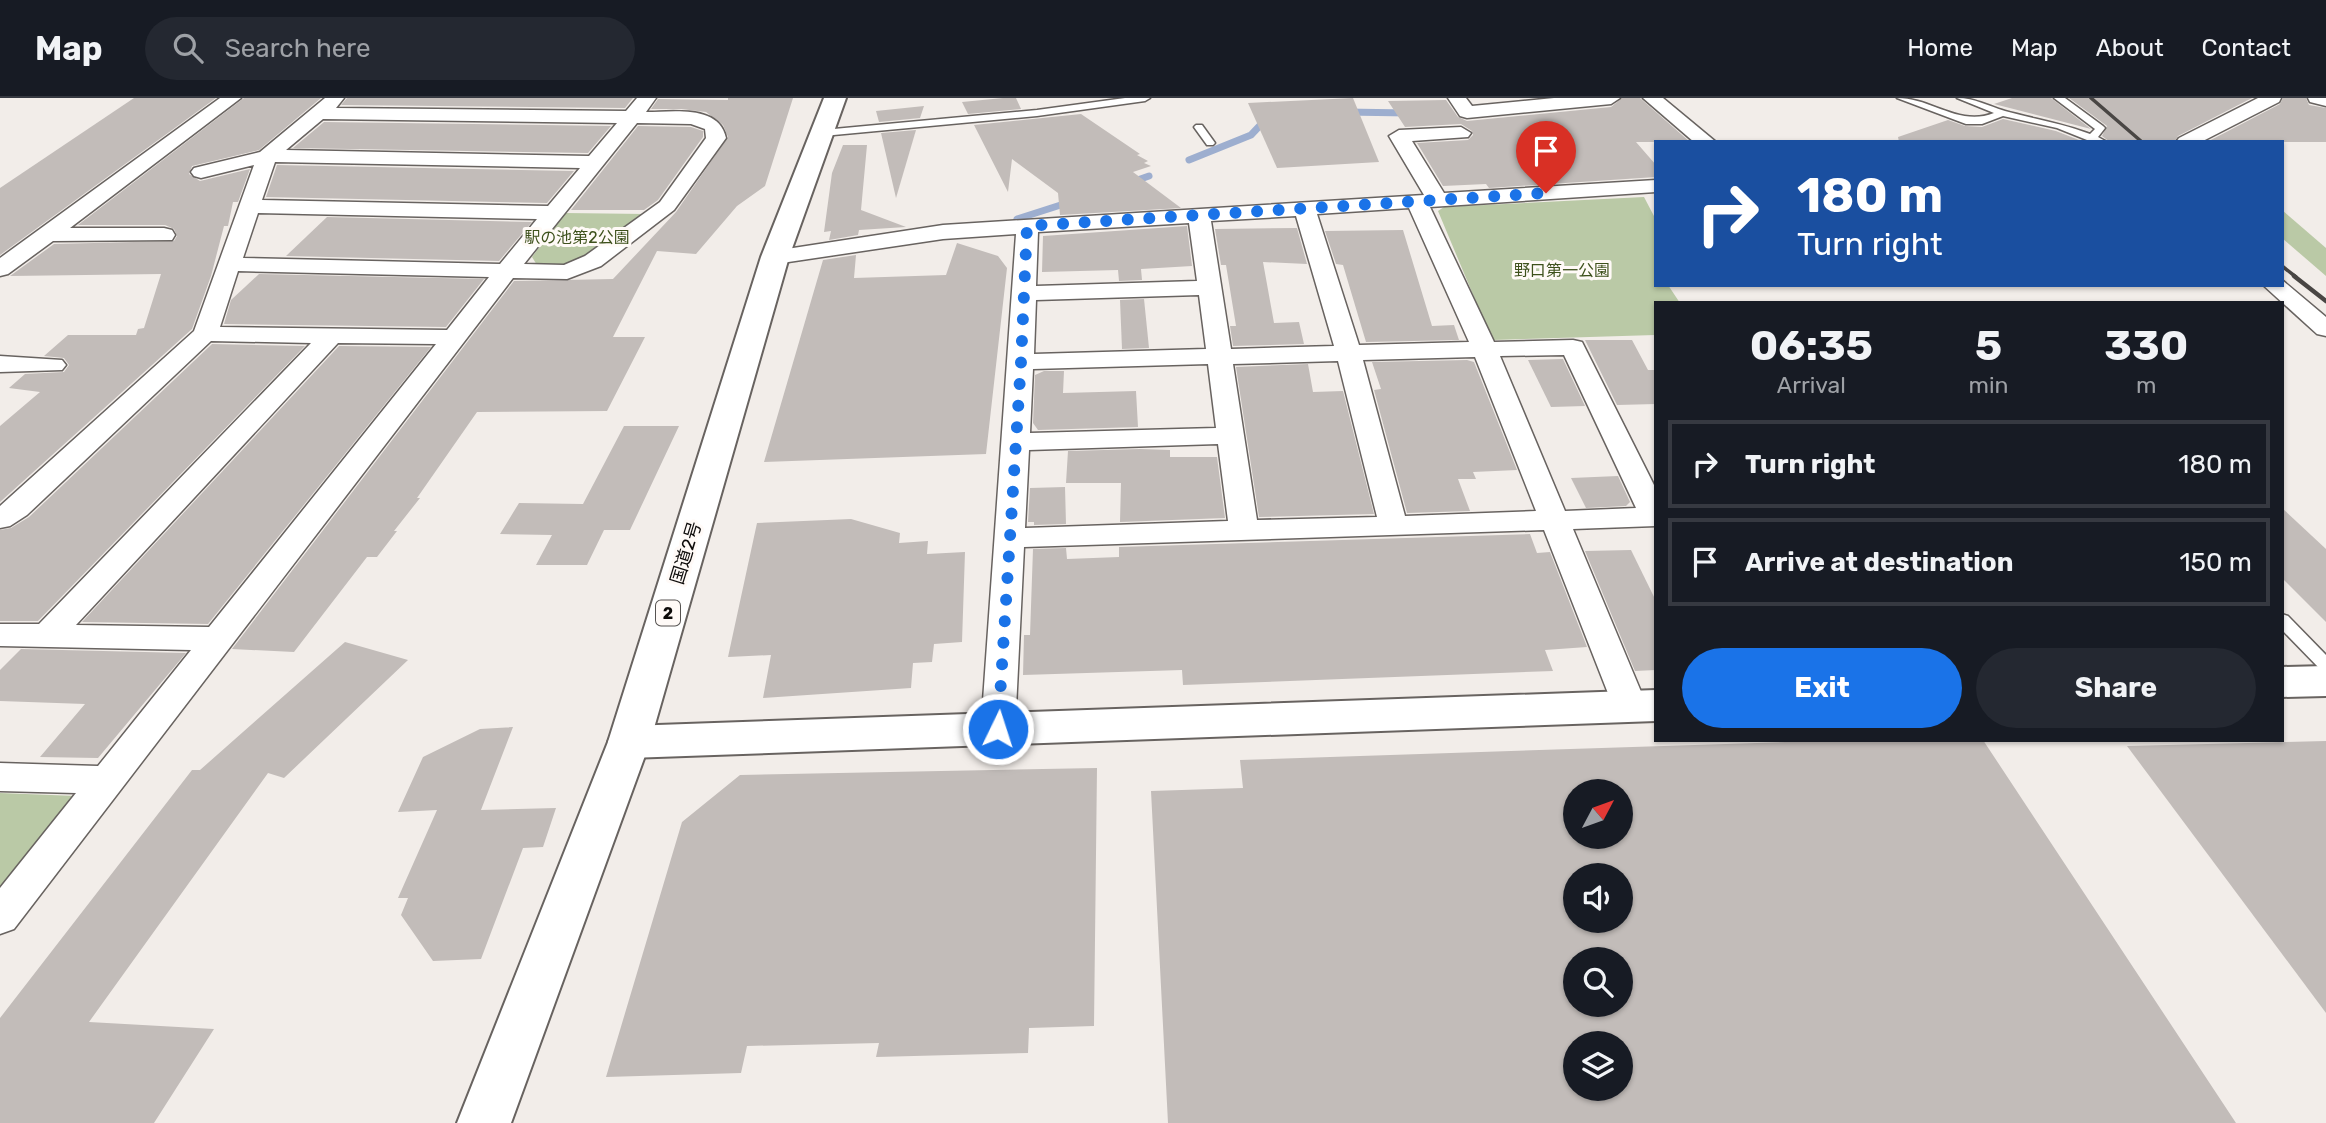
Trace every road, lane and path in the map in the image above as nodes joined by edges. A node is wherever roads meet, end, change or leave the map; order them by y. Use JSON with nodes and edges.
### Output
{"nodes":[{"id":1,"x":232,"y":98,"type":"edge"},
{"id":2,"x":1145,"y":98,"type":"edge"},
{"id":3,"x":1457,"y":98,"type":"edge"},
{"id":4,"x":1611,"y":98,"type":"edge"},
{"id":5,"x":1902,"y":98,"type":"edge"},
{"id":6,"x":1962,"y":98,"type":"edge"},
{"id":7,"x":2059,"y":98,"type":"edge"},
{"id":8,"x":2272,"y":98,"type":"edge"},
{"id":9,"x":2317,"y":98,"type":"edge"},
{"id":10,"x":1657,"y":99,"type":"edge"},
{"id":11,"x":2326,"y":100,"type":"edge"},
{"id":12,"x":327,"y":105,"type":"edge"},
{"id":13,"x":640,"y":107,"type":"edge"},
{"id":14,"x":1526,"y":108,"type":"edge"},
{"id":15,"x":2002,"y":113,"type":"junction"},
{"id":16,"x":829,"y":115,"type":"edge"},
{"id":17,"x":1199,"y":127,"type":"dead end"},
{"id":18,"x":1462,"y":134,"type":"dead end"},
{"id":19,"x":2098,"y":139,"type":"edge"},
{"id":20,"x":1704,"y":140,"type":"edge"},
{"id":21,"x":2190,"y":140,"type":"edge"},
{"id":22,"x":1210,"y":143,"type":"dead end"},
{"id":23,"x":267,"y":156,"type":"junction"},
{"id":24,"x":597,"y":162,"type":"junction"},
{"id":25,"x":161,"y":172,"type":"dead end"},
{"id":26,"x":201,"y":172,"type":"dead end"},
{"id":27,"x":128,"y":184,"type":"junction"},
{"id":28,"x":1654,"y":186,"type":"edge"},
{"id":29,"x":1427,"y":201,"type":"junction"},
{"id":30,"x":249,"y":206,"type":"junction"},
{"id":31,"x":1304,"y":208,"type":"junction"},
{"id":32,"x":554,"y":212,"type":"junction"},
{"id":33,"x":1199,"y":214,"type":"junction"},
{"id":34,"x":1027,"y":226,"type":"junction"},
{"id":35,"x":46,"y":234,"type":"junction"},
{"id":36,"x":137,"y":234,"type":"junction"},
{"id":37,"x":164,"y":235,"type":"dead end"},
{"id":38,"x":120,"y":249,"type":"dead end"},
{"id":39,"x":775,"y":257,"type":"junction"},
{"id":40,"x":228,"y":264,"type":"junction"},
{"id":41,"x":0,"y":269,"type":"edge"},
{"id":42,"x":507,"y":270,"type":"junction"},
{"id":43,"x":2276,"y":287,"type":"edge"},
{"id":44,"x":1208,"y":288,"type":"junction"},
{"id":45,"x":1025,"y":293,"type":"junction"},
{"id":46,"x":2326,"y":329,"type":"edge"},
{"id":47,"x":205,"y":334,"type":"junction"},
{"id":48,"x":330,"y":337,"type":"junction"},
{"id":49,"x":455,"y":337,"type":"junction"},
{"id":50,"x":1485,"y":349,"type":"junction"},
{"id":51,"x":1349,"y":354,"type":"junction"},
{"id":52,"x":1219,"y":357,"type":"junction"},
{"id":53,"x":1021,"y":362,"type":"junction"},
{"id":54,"x":0,"y":365,"type":"edge"},
{"id":55,"x":53,"y":365,"type":"dead end"},
{"id":56,"x":1231,"y":436,"type":"junction"},
{"id":57,"x":1015,"y":442,"type":"junction"},
{"id":58,"x":1654,"y":515,"type":"edge"},
{"id":59,"x":1654,"y":517,"type":"edge"},
{"id":60,"x":0,"y":519,"type":"edge"},
{"id":61,"x":1556,"y":520,"type":"junction"},
{"id":62,"x":1393,"y":524,"type":"junction"},
{"id":63,"x":1244,"y":529,"type":"junction"},
{"id":64,"x":1010,"y":538,"type":"junction"},
{"id":65,"x":2284,"y":622,"type":"edge"},
{"id":66,"x":0,"y":635,"type":"edge"},
{"id":67,"x":48,"y":635,"type":"junction"},
{"id":68,"x":219,"y":639,"type":"junction"},
{"id":69,"x":2326,"y":665,"type":"edge"},
{"id":70,"x":2326,"y":681,"type":"edge"},
{"id":71,"x":2284,"y":682,"type":"edge"},
{"id":72,"x":1643,"y":706,"type":"edge"},
{"id":73,"x":998,"y":729,"type":"junction"},
{"id":74,"x":629,"y":742,"type":"junction"},
{"id":75,"x":0,"y":777,"type":"edge"},
{"id":76,"x":108,"y":780,"type":"junction"},
{"id":77,"x":0,"y":917,"type":"edge"},
{"id":78,"x":484,"y":1123,"type":"edge"}],
"edges":[{"from":1,"to":27,"type":"street"},
{"from":2,"to":16,"type":"lane"},
{"from":3,"to":14,"type":"street"},
{"from":4,"to":14,"type":"street"},
{"from":5,"to":15,"type":"lane"},
{"from":6,"to":15,"type":"lane"},
{"from":7,"to":19,"type":"lane"},
{"from":8,"to":21,"type":"street"},
{"from":9,"to":11,"type":"street"},
{"from":10,"to":20,"type":"street"},
{"from":12,"to":13,"type":"street"},
{"from":12,"to":23,"type":"street"},
{"from":13,"to":24,"type":"street"},
{"from":13,"to":42,"type":"street"},
{"from":15,"to":19,"type":"lane"},
{"from":16,"to":39,"type":"main road","name":"国道2号","number":"2"},
{"from":17,"to":22,"type":"lane"},
{"from":18,"to":29,"type":"street"},
{"from":23,"to":24,"type":"street"},
{"from":23,"to":26,"type":"street"},
{"from":23,"to":30,"type":"street"},
{"from":24,"to":32,"type":"street"},
{"from":25,"to":27,"type":"street"},
{"from":27,"to":35,"type":"street"},
{"from":28,"to":29,"type":"street"},
{"from":29,"to":31,"type":"street"},
{"from":29,"to":50,"type":"street"},
{"from":30,"to":32,"type":"street"},
{"from":30,"to":40,"type":"street"},
{"from":31,"to":33,"type":"street"},
{"from":31,"to":51,"type":"street"},
{"from":32,"to":42,"type":"street"},
{"from":33,"to":34,"type":"street"},
{"from":33,"to":44,"type":"street"},
{"from":34,"to":39,"type":"street"},
{"from":34,"to":45,"type":"street"},
{"from":35,"to":36,"type":"street"},
{"from":35,"to":41,"type":"street"},
{"from":36,"to":37,"type":"street"},
{"from":36,"to":38,"type":"street"},
{"from":39,"to":74,"type":"main road","name":"国道2号","number":"2"},
{"from":40,"to":42,"type":"street"},
{"from":40,"to":47,"type":"street"},
{"from":42,"to":49,"type":"street"},
{"from":43,"to":46,"type":"street"},
{"from":44,"to":45,"type":"street"},
{"from":44,"to":52,"type":"street"},
{"from":45,"to":53,"type":"street"},
{"from":47,"to":48,"type":"street"},
{"from":47,"to":60,"type":"street"},
{"from":48,"to":49,"type":"street"},
{"from":48,"to":67,"type":"street"},
{"from":49,"to":68,"type":"street"},
{"from":50,"to":51,"type":"street"},
{"from":50,"to":58,"type":"street"},
{"from":50,"to":61,"type":"street"},
{"from":51,"to":52,"type":"street"},
{"from":51,"to":62,"type":"street"},
{"from":52,"to":53,"type":"street"},
{"from":52,"to":56,"type":"street"},
{"from":53,"to":57,"type":"street"},
{"from":54,"to":55,"type":"street"},
{"from":56,"to":57,"type":"street"},
{"from":56,"to":63,"type":"street"},
{"from":57,"to":64,"type":"street"},
{"from":59,"to":61,"type":"street"},
{"from":61,"to":62,"type":"street"},
{"from":61,"to":72,"type":"street"},
{"from":62,"to":63,"type":"street"},
{"from":63,"to":64,"type":"street"},
{"from":64,"to":73,"type":"street"},
{"from":65,"to":69,"type":"lane"},
{"from":66,"to":67,"type":"street"},
{"from":67,"to":68,"type":"street"},
{"from":68,"to":76,"type":"street"},
{"from":70,"to":71,"type":"main road"},
{"from":72,"to":73,"type":"main road"},
{"from":73,"to":74,"type":"main road"},
{"from":74,"to":78,"type":"main road","name":"国道2号","number":"2"},
{"from":75,"to":76,"type":"street"},
{"from":76,"to":77,"type":"street"}]}
